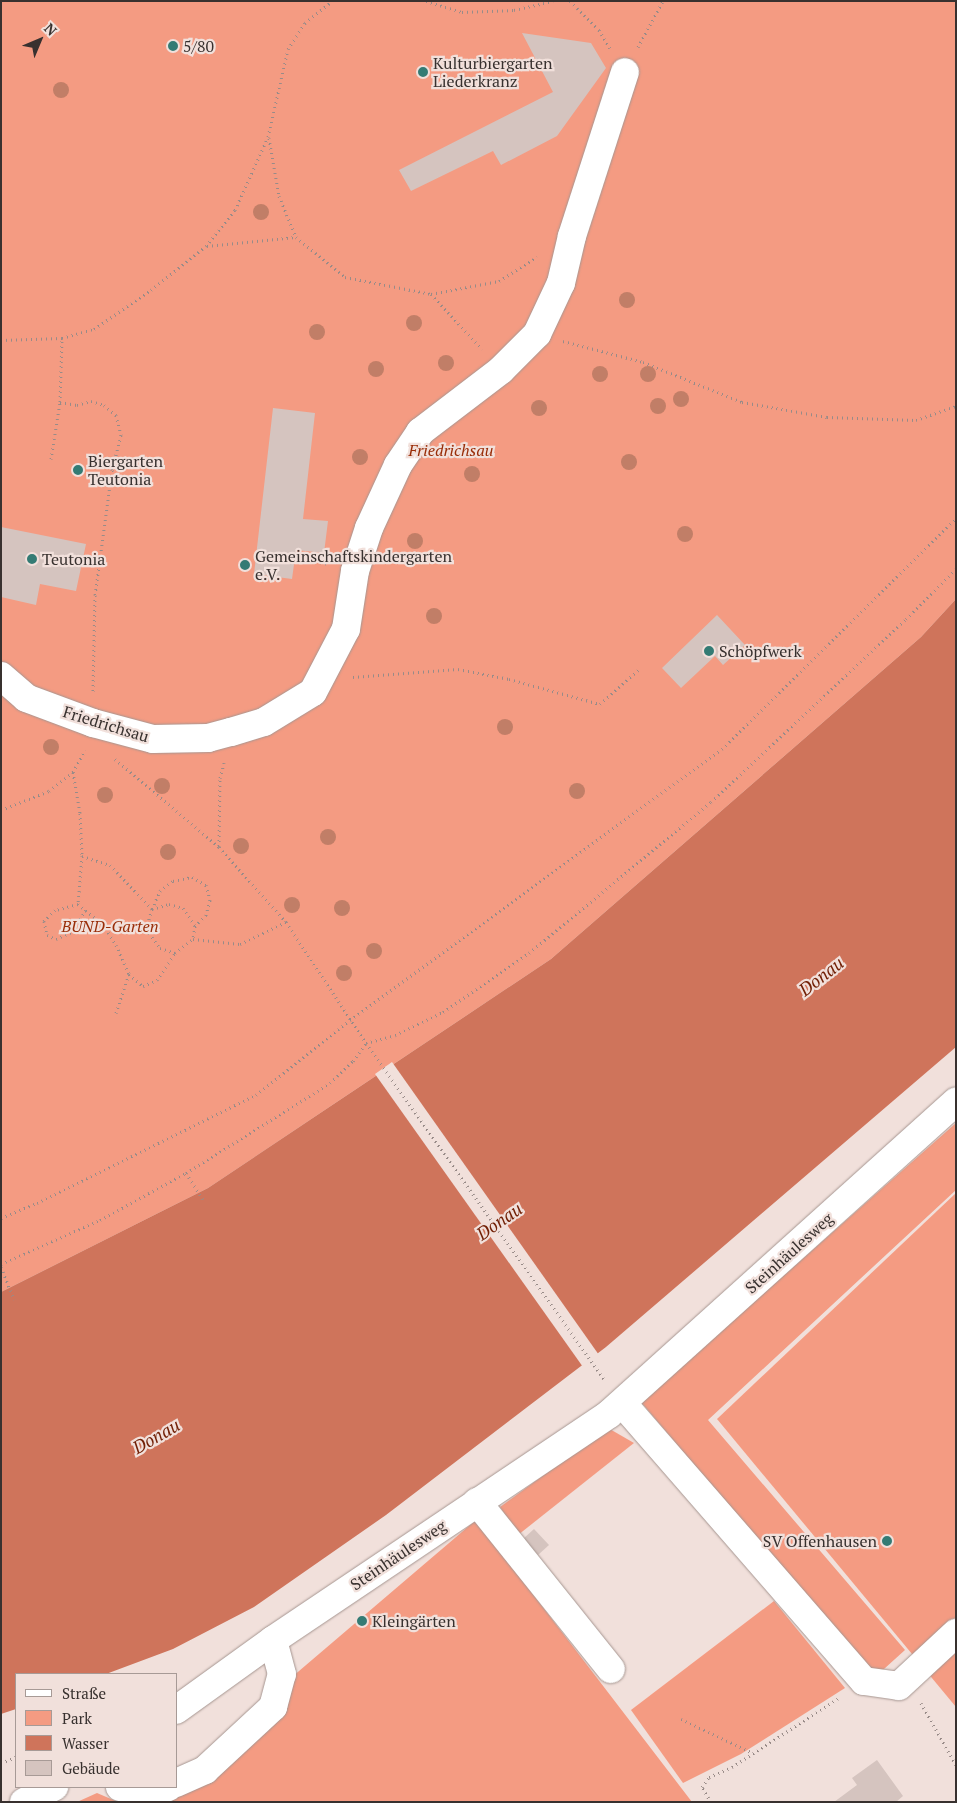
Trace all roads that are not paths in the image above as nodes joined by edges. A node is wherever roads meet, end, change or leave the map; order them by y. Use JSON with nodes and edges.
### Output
{"nodes":[{"id":1,"x":624,"y":72,"type":"road end"},
{"id":2,"x":1,"y":676,"type":"edge"},
{"id":3,"x":956,"y":1102,"type":"edge"},
{"id":4,"x":623,"y":1404,"type":"junction"},
{"id":5,"x":477,"y":1502,"type":"junction"},
{"id":6,"x":956,"y":1633,"type":"edge"},
{"id":7,"x":272,"y":1640,"type":"junction"},
{"id":8,"x":611,"y":1670,"type":"dead end"},
{"id":9,"x":178,"y":1709,"type":"edge"},
{"id":10,"x":178,"y":1782,"type":"edge"},
{"id":11,"x":52,"y":1788,"type":"edge"},
{"id":12,"x":124,"y":1788,"type":"edge"},
{"id":13,"x":166,"y":1788,"type":"edge"},
{"id":14,"x":24,"y":1802,"type":"edge"}],
"edges":[{"from":1,"to":2,"type":"lane","name":"Friedrichsau"},
{"from":3,"to":4,"type":"lane","name":"Steinhäulesweg"},
{"from":4,"to":5,"type":"lane","name":"Steinhäulesweg"},
{"from":4,"to":6,"type":"lane"},
{"from":5,"to":7,"type":"lane","name":"Steinhäulesweg"},
{"from":5,"to":8,"type":"lane"},
{"from":7,"to":9,"type":"lane","name":"Steinhäulesweg"},
{"from":7,"to":10,"type":"lane"},
{"from":11,"to":14,"type":"lane"},
{"from":12,"to":13,"type":"lane"}]}
